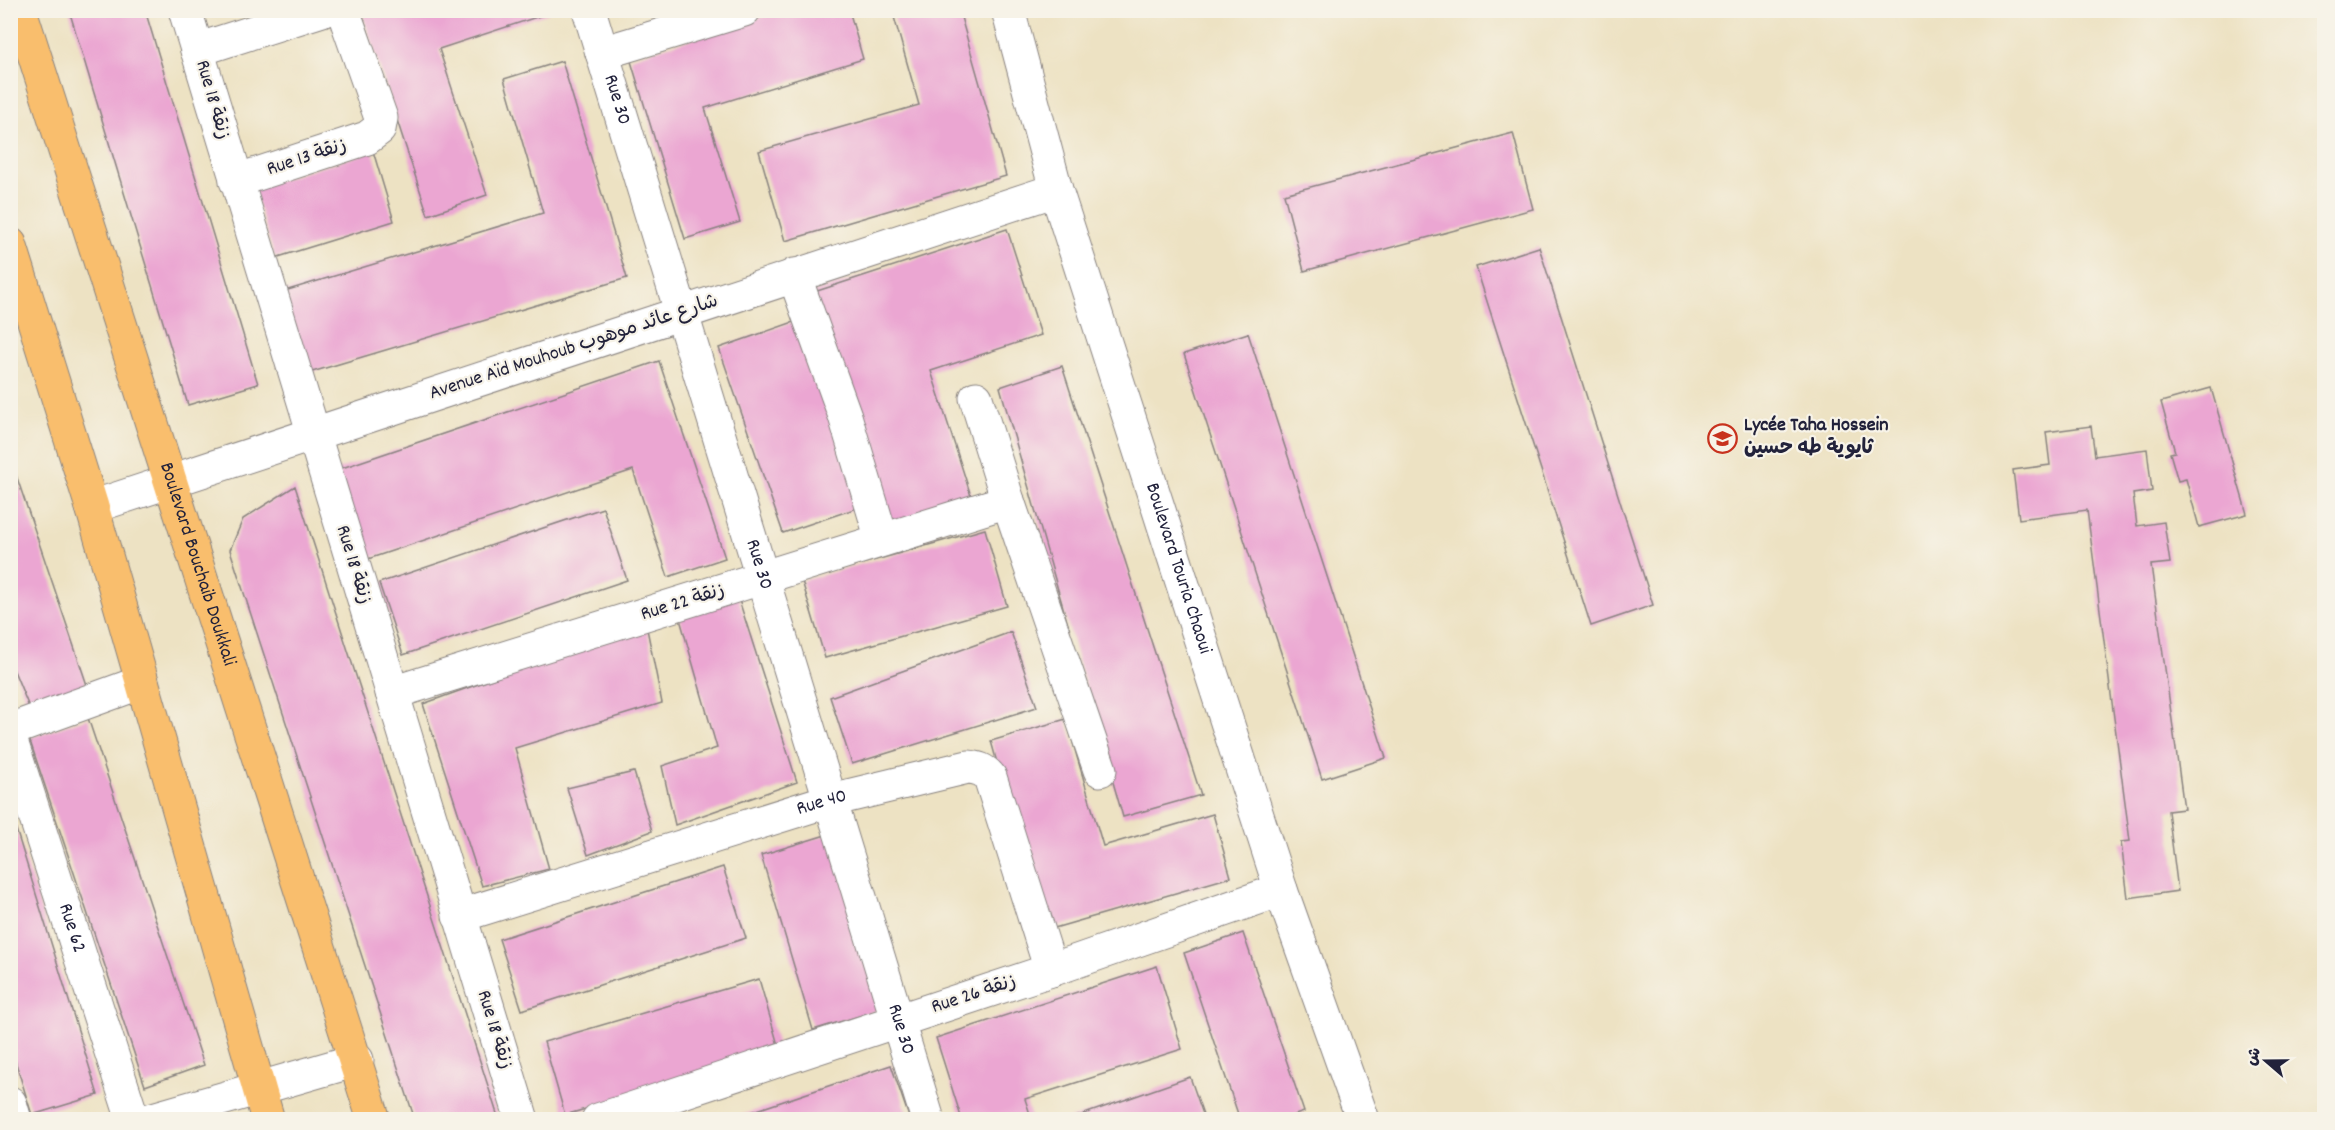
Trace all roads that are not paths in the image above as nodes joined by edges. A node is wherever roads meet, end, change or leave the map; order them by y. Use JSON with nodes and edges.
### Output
{"nodes":[{"id":1,"x":20,"y":10,"type":"edge"},
{"id":2,"x":185,"y":10,"type":"edge"},
{"id":3,"x":322,"y":10,"type":"edge"},
{"id":4,"x":344,"y":10,"type":"edge"},
{"id":5,"x":589,"y":10,"type":"edge"},
{"id":6,"x":744,"y":10,"type":"edge"},
{"id":7,"x":1008,"y":10,"type":"edge"},
{"id":8,"x":197,"y":50,"type":"junction"},
{"id":9,"x":602,"y":53,"type":"junction"},
{"id":10,"x":236,"y":181,"type":"junction"},
{"id":11,"x":1056,"y":190,"type":"junction"},
{"id":12,"x":10,"y":244,"type":"edge"},
{"id":13,"x":794,"y":275,"type":"junction"},
{"id":14,"x":20,"y":310,"type":"edge"},
{"id":15,"x":681,"y":312,"type":"junction"},
{"id":16,"x":976,"y":399,"type":"dead end"},
{"id":17,"x":313,"y":435,"type":"junction"},
{"id":18,"x":171,"y":481,"type":"junction"},
{"id":19,"x":1008,"y":501,"type":"junction"},
{"id":20,"x":92,"y":507,"type":"junction"},
{"id":21,"x":882,"y":540,"type":"junction"},
{"id":22,"x":762,"y":578,"type":"junction"},
{"id":23,"x":142,"y":682,"type":"junction"},
{"id":24,"x":392,"y":693,"type":"junction"},
{"id":25,"x":10,"y":730,"type":"edge"},
{"id":26,"x":10,"y":738,"type":"edge"},
{"id":27,"x":1100,"y":770,"type":"dead end"},
{"id":28,"x":831,"y":800,"type":"junction"},
{"id":29,"x":1281,"y":890,"type":"junction"},
{"id":30,"x":459,"y":916,"type":"junction"},
{"id":31,"x":1052,"y":970,"type":"junction"},
{"id":32,"x":898,"y":1019,"type":"junction"},
{"id":33,"x":357,"y":1060,"type":"junction"},
{"id":34,"x":10,"y":1103,"type":"edge"},
{"id":35,"x":264,"y":1104,"type":"edge"},
{"id":36,"x":15,"y":1119,"type":"edge"},
{"id":37,"x":133,"y":1119,"type":"edge"},
{"id":38,"x":149,"y":1119,"type":"edge"},
{"id":39,"x":374,"y":1119,"type":"edge"},
{"id":40,"x":522,"y":1119,"type":"edge"},
{"id":41,"x":598,"y":1119,"type":"edge"},
{"id":42,"x":928,"y":1119,"type":"edge"},
{"id":43,"x":1362,"y":1119,"type":"edge"}],
"edges":[{"from":1,"to":18,"type":"main road","name":"Boulevard Bouchaib Doukkali"},
{"from":2,"to":8,"type":"street","name":"Rue 18 زنقة"},
{"from":3,"to":8,"type":"street"},
{"from":4,"to":10,"type":"street","name":"Rue 13 زنقة"},
{"from":5,"to":9,"type":"street","name":"Rue 30"},
{"from":6,"to":9,"type":"street"},
{"from":7,"to":11,"type":"street","name":"Boulevard Touria Chaoui"},
{"from":8,"to":10,"type":"street","name":"Rue 18 زنقة"},
{"from":9,"to":15,"type":"street","name":"Rue 30"},
{"from":10,"to":17,"type":"street","name":"Rue 18 زنقة"},
{"from":11,"to":13,"type":"street","name":"Avenue Aïd Mouhoub شارع عائد موهوب"},
{"from":11,"to":29,"type":"street","name":"Boulevard Touria Chaoui"},
{"from":12,"to":14,"type":"main road"},
{"from":13,"to":15,"type":"street","name":"Avenue Aïd Mouhoub شارع عائد موهوب"},
{"from":13,"to":21,"type":"street"},
{"from":14,"to":20,"type":"main road"},
{"from":15,"to":17,"type":"street","name":"Avenue Aïd Mouhoub شارع عائد موهوب"},
{"from":15,"to":22,"type":"street","name":"Rue 30"},
{"from":16,"to":19,"type":"street"},
{"from":17,"to":18,"type":"street","name":"Avenue Aïd Mouhoub شارع عائد موهوب"},
{"from":17,"to":24,"type":"street","name":"Rue 18 زنقة"},
{"from":18,"to":20,"type":"street","name":"Avenue Aïd Mouhoub شارع عائد موهوب"},
{"from":18,"to":33,"type":"main road","name":"Boulevard Bouchaib Doukkali"},
{"from":19,"to":21,"type":"street","name":"Rue 22 زنقة"},
{"from":19,"to":27,"type":"street"},
{"from":20,"to":23,"type":"main road"},
{"from":21,"to":22,"type":"street","name":"Rue 22 زنقة"},
{"from":22,"to":24,"type":"street","name":"Rue 22 زنقة"},
{"from":22,"to":28,"type":"street","name":"Rue 30"},
{"from":23,"to":25,"type":"street"},
{"from":23,"to":35,"type":"main road"},
{"from":24,"to":30,"type":"street","name":"Rue 18 زنقة"},
{"from":26,"to":37,"type":"street","name":"Rue 62"},
{"from":28,"to":30,"type":"street","name":"Rue 40"},
{"from":28,"to":31,"type":"street","name":"Rue 40"},
{"from":28,"to":32,"type":"street","name":"Rue 30"},
{"from":29,"to":31,"type":"street","name":"Rue 26 زنقة"},
{"from":29,"to":43,"type":"street","name":"Boulevard Touria Chaoui"},
{"from":30,"to":40,"type":"street","name":"Rue 18 زنقة"},
{"from":31,"to":32,"type":"street","name":"Rue 26 زنقة"},
{"from":32,"to":41,"type":"street","name":"Rue 26 زنقة"},
{"from":32,"to":42,"type":"street","name":"Rue 30"},
{"from":33,"to":35,"type":"street"},
{"from":33,"to":39,"type":"main road","name":"Boulevard Bouchaib Doukkali"},
{"from":34,"to":36,"type":"street"},
{"from":35,"to":38,"type":"street"}]}
